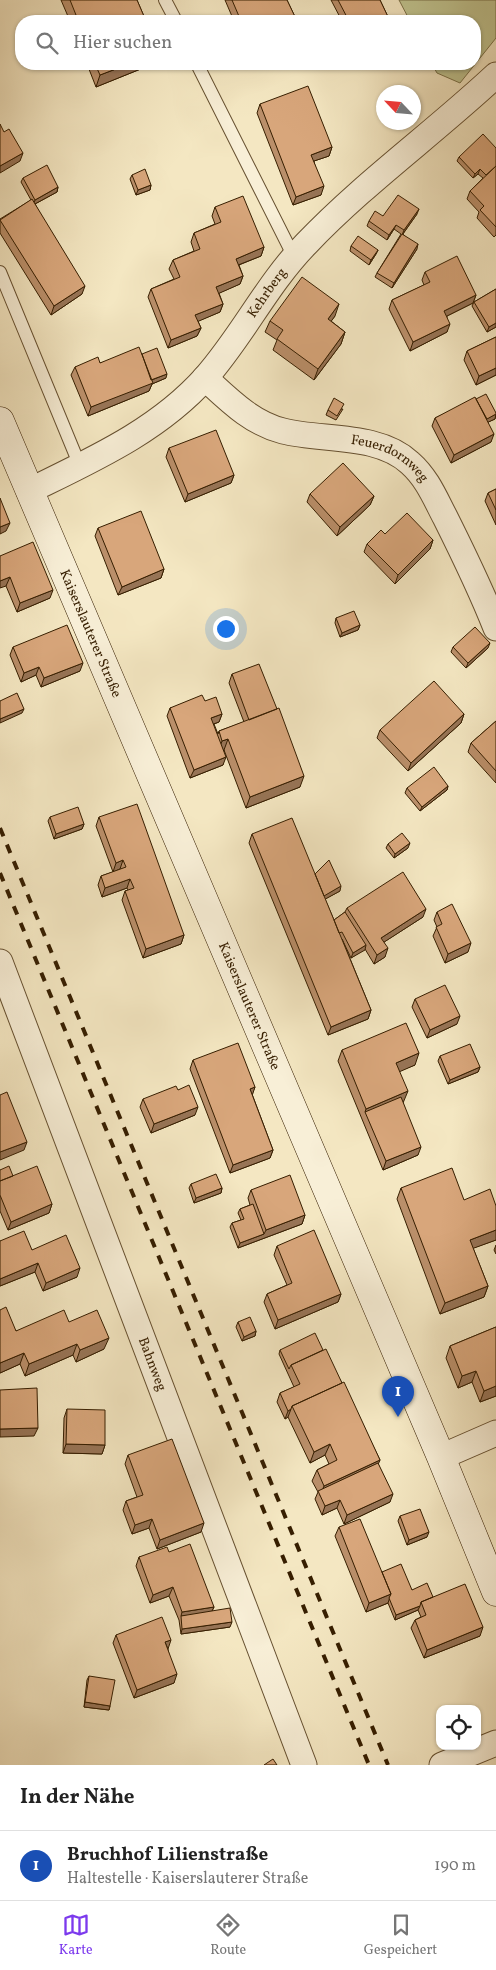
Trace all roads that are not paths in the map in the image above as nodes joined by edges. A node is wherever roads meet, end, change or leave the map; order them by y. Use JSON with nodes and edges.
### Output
{"nodes":[{"id":1,"x":165,"y":0,"type":"edge"},
{"id":2,"x":173,"y":15,"type":"edge"},
{"id":3,"x":200,"y":70,"type":"edge"},
{"id":4,"x":496,"y":75,"type":"edge"},
{"id":5,"x":294,"y":257,"type":"junction"},
{"id":6,"x":0,"y":272,"type":"edge"},
{"id":7,"x":206,"y":378,"type":"junction"},
{"id":8,"x":0,"y":421,"type":"edge"},
{"id":9,"x":80,"y":466,"type":"junction"},
{"id":10,"x":28,"y":491,"type":"junction"},
{"id":11,"x":496,"y":628,"type":"edge"},
{"id":12,"x":0,"y":962,"type":"edge"},
{"id":13,"x":496,"y":1433,"type":"edge"},
{"id":14,"x":441,"y":1457,"type":"junction"},
{"id":15,"x":496,"y":1592,"type":"edge"},
{"id":16,"x":496,"y":1743,"type":"edge"},
{"id":17,"x":304,"y":1765,"type":"edge"},
{"id":18,"x":442,"y":1765,"type":"edge"}],
"edges":[{"from":1,"to":2,"type":"lane"},
{"from":3,"to":5,"type":"lane"},
{"from":4,"to":5,"type":"street","name":"Kehrberg"},
{"from":5,"to":7,"type":"street","name":"Kehrberg"},
{"from":6,"to":9,"type":"lane"},
{"from":7,"to":9,"type":"street","name":"Kehrberg"},
{"from":7,"to":11,"type":"street","name":"Feuerdornweg"},
{"from":8,"to":10,"type":"main road","name":"Kaiserslauterer Straße"},
{"from":9,"to":10,"type":"street","name":"Kehrberg"},
{"from":10,"to":14,"type":"main road","name":"Kaiserslauterer Straße"},
{"from":12,"to":17,"type":"street","name":"Bahnweg"},
{"from":13,"to":14,"type":"street"},
{"from":14,"to":15,"type":"main road","name":"Kaiserslauterer Straße"},
{"from":16,"to":18,"type":"street"}]}
